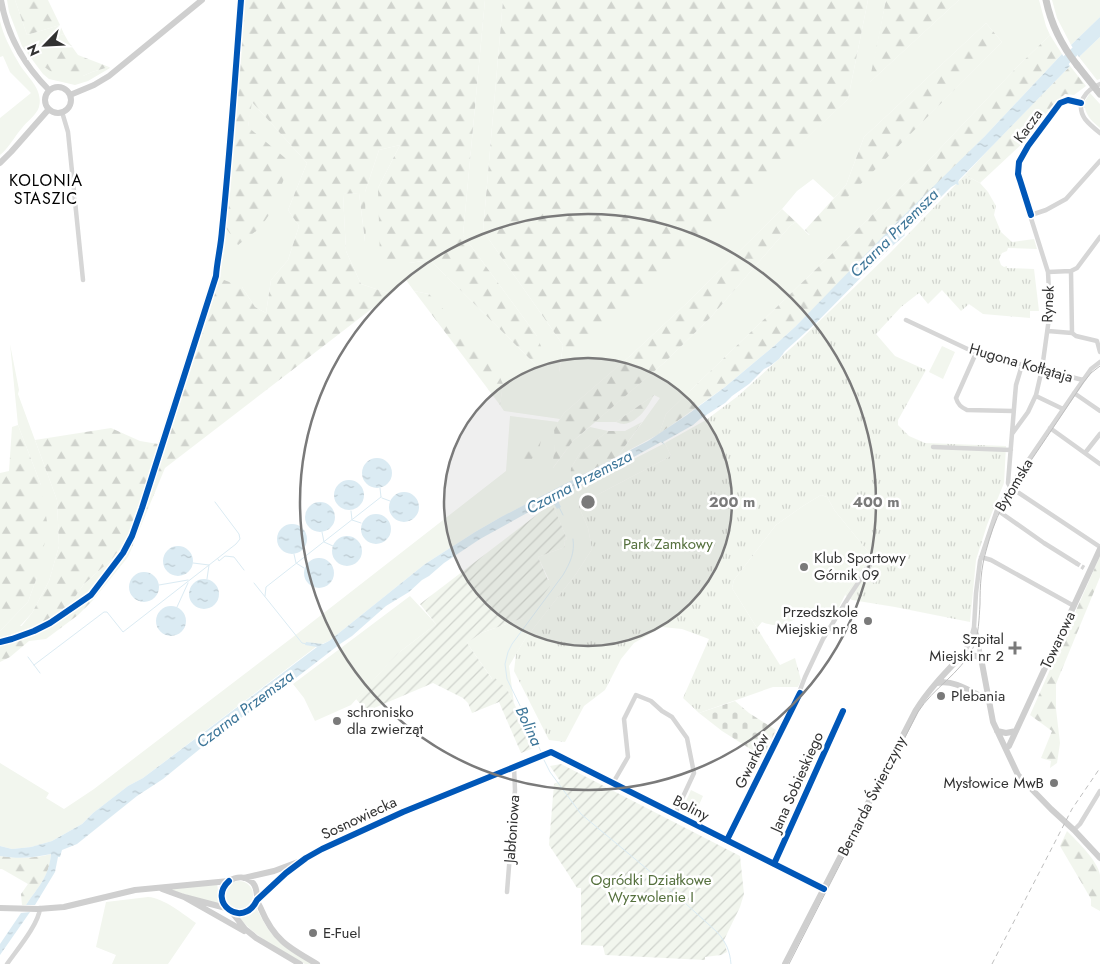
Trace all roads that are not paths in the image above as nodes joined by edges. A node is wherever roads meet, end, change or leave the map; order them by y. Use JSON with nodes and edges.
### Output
{"nodes":[{"id":1,"x":1,"y":0,"type":"edge"},
{"id":2,"x":202,"y":0,"type":"edge"},
{"id":3,"x":1046,"y":0,"type":"edge"},
{"id":4,"x":1100,"y":84,"type":"edge"},
{"id":5,"x":49,"y":90,"type":"junction"},
{"id":6,"x":1100,"y":94,"type":"edge"},
{"id":7,"x":70,"y":95,"type":"junction"},
{"id":8,"x":1081,"y":104,"type":"junction"},
{"id":9,"x":49,"y":109,"type":"junction"},
{"id":10,"x":62,"y":112,"type":"junction"},
{"id":11,"x":1100,"y":133,"type":"edge"},
{"id":12,"x":1100,"y":161,"type":"edge"},
{"id":13,"x":0,"y":163,"type":"edge"},
{"id":14,"x":1031,"y":215,"type":"junction"},
{"id":15,"x":1100,"y":237,"type":"edge"},
{"id":16,"x":1071,"y":271,"type":"junction"},
{"id":17,"x":1048,"y":272,"type":"junction"},
{"id":18,"x":83,"y":280,"type":"dead end"},
{"id":19,"x":906,"y":320,"type":"dead end"},
{"id":20,"x":1048,"y":331,"type":"junction"},
{"id":21,"x":1072,"y":334,"type":"junction"},
{"id":22,"x":1100,"y":352,"type":"edge"},
{"id":23,"x":976,"y":353,"type":"junction"},
{"id":24,"x":1100,"y":362,"type":"edge"},
{"id":25,"x":1022,"y":365,"type":"junction"},
{"id":26,"x":1042,"y":369,"type":"junction"},
{"id":27,"x":1083,"y":380,"type":"junction"},
{"id":28,"x":1074,"y":393,"type":"junction"},
{"id":29,"x":1036,"y":396,"type":"junction"},
{"id":30,"x":1063,"y":409,"type":"junction"},
{"id":31,"x":1014,"y":411,"type":"junction"},
{"id":32,"x":1100,"y":411,"type":"edge"},
{"id":33,"x":1050,"y":428,"type":"junction"},
{"id":34,"x":1012,"y":434,"type":"junction"},
{"id":35,"x":1100,"y":434,"type":"edge"},
{"id":36,"x":933,"y":447,"type":"dead end"},
{"id":37,"x":1010,"y":450,"type":"junction"},
{"id":38,"x":1085,"y":453,"type":"junction"},
{"id":39,"x":1100,"y":464,"type":"edge"},
{"id":40,"x":1010,"y":487,"type":"junction"},
{"id":41,"x":997,"y":510,"type":"junction"},
{"id":42,"x":1100,"y":548,"type":"edge"},
{"id":43,"x":981,"y":557,"type":"junction"},
{"id":44,"x":1076,"y":563,"type":"tunnel mouth"},
{"id":45,"x":870,"y":565,"type":"dead end"},
{"id":46,"x":1074,"y":606,"type":"junction"},
{"id":47,"x":974,"y":627,"type":"junction"},
{"id":48,"x":963,"y":654,"type":"junction"},
{"id":49,"x":981,"y":658,"type":"junction"},
{"id":50,"x":946,"y":671,"type":"junction"},
{"id":51,"x":949,"y":682,"type":"junction"},
{"id":52,"x":937,"y":683,"type":"junction"},
{"id":53,"x":988,"y":698,"type":"junction"},
{"id":54,"x":843,"y":711,"type":"dead end"},
{"id":55,"x":998,"y":731,"type":"junction"},
{"id":56,"x":1016,"y":731,"type":"junction"},
{"id":57,"x":1006,"y":748,"type":"junction"},
{"id":58,"x":547,"y":753,"type":"joint"},
{"id":59,"x":514,"y":767,"type":"junction"},
{"id":60,"x":613,"y":783,"type":"junction"},
{"id":61,"x":1100,"y":791,"type":"edge"},
{"id":62,"x":675,"y":814,"type":"junction"},
{"id":63,"x":1074,"y":830,"type":"junction"},
{"id":64,"x":727,"y":840,"type":"junction"},
{"id":65,"x":306,"y":858,"type":"junction"},
{"id":66,"x":1099,"y":858,"type":"edge"},
{"id":67,"x":774,"y":864,"type":"junction"},
{"id":68,"x":244,"y":878,"type":"junction"},
{"id":69,"x":229,"y":881,"type":"junction"},
{"id":70,"x":158,"y":888,"type":"junction"},
{"id":71,"x":824,"y":889,"type":"junction"},
{"id":72,"x":507,"y":892,"type":"dead end"},
{"id":73,"x":184,"y":897,"type":"junction"},
{"id":74,"x":257,"y":900,"type":"junction"},
{"id":75,"x":0,"y":908,"type":"edge"},
{"id":76,"x":39,"y":908,"type":"junction"},
{"id":77,"x":229,"y":910,"type":"junction"},
{"id":78,"x":256,"y":938,"type":"junction"},
{"id":79,"x":7,"y":964,"type":"edge"},
{"id":80,"x":300,"y":964,"type":"edge"},
{"id":81,"x":317,"y":964,"type":"edge"},
{"id":82,"x":785,"y":964,"type":"edge"}],
"edges":[{"from":1,"to":5,"type":"street"},
{"from":2,"to":7,"type":"street"},
{"from":3,"to":6,"type":"main road","bridge":true},
{"from":4,"to":8,"type":"street"},
{"from":5,"to":7,"type":"street"},
{"from":5,"to":9,"type":"street"},
{"from":7,"to":10,"type":"street"},
{"from":8,"to":11,"type":"street"},
{"from":8,"to":14,"type":"street","name":"Kacza"},
{"from":9,"to":10,"type":"street"},
{"from":9,"to":13,"type":"street"},
{"from":10,"to":18,"type":"street"},
{"from":12,"to":14,"type":"street"},
{"from":14,"to":17,"type":"street","name":"Kacza"},
{"from":15,"to":16,"type":"street"},
{"from":16,"to":17,"type":"street","name":"Rynek"},
{"from":16,"to":21,"type":"street","name":"Rynek"},
{"from":17,"to":20,"type":"street","name":"Rynek"},
{"from":19,"to":23,"type":"street","name":"Hugona Kołłątaja"},
{"from":20,"to":21,"type":"street"},
{"from":20,"to":26,"type":"street","name":"Rynek"},
{"from":21,"to":22,"type":"street","name":"Rynek"},
{"from":23,"to":25,"type":"street","name":"Hugona Kołłątaja"},
{"from":23,"to":31,"type":"street"},
{"from":24,"to":27,"type":"street","name":"Bytomska"},
{"from":25,"to":26,"type":"street","name":"Hugona Kołłątaja"},
{"from":25,"to":31,"type":"street"},
{"from":26,"to":27,"type":"street","name":"Hugona Kołłątaja"},
{"from":26,"to":29,"type":"street","name":"Rynek"},
{"from":27,"to":28,"type":"street","name":"Bytomska"},
{"from":28,"to":30,"type":"street","name":"Bytomska"},
{"from":28,"to":32,"type":"street"},
{"from":29,"to":30,"type":"street"},
{"from":29,"to":34,"type":"street","name":"Rynek"},
{"from":30,"to":33,"type":"street","name":"Bytomska"},
{"from":31,"to":34,"type":"street"},
{"from":33,"to":38,"type":"street"},
{"from":33,"to":40,"type":"street","name":"Bytomska"},
{"from":34,"to":37,"type":"street"},
{"from":35,"to":38,"type":"street"},
{"from":36,"to":37,"type":"street"},
{"from":37,"to":40,"type":"street"},
{"from":38,"to":39,"type":"street"},
{"from":40,"to":41,"type":"street","name":"Bytomska"},
{"from":40,"to":42,"type":"street"},
{"from":41,"to":43,"type":"street","name":"Bytomska"},
{"from":41,"to":44,"type":"street"},
{"from":42,"to":46,"type":"street","name":"Towarowa"},
{"from":43,"to":46,"type":"street"},
{"from":43,"to":47,"type":"street","name":"Bytomska"},
{"from":45,"to":64,"type":"street","name":"Gwarków"},
{"from":46,"to":56,"type":"street","name":"Towarowa"},
{"from":47,"to":48,"type":"street","name":"Bytomska"},
{"from":47,"to":49,"type":"street","name":"Bytomska"},
{"from":48,"to":49,"type":"street"},
{"from":48,"to":50,"type":"street","name":"Bernarda Świerczyny"},
{"from":49,"to":53,"type":"street","name":"Bytomska"},
{"from":50,"to":51,"type":"street"},
{"from":50,"to":52,"type":"street","name":"Bernarda Świerczyny"},
{"from":51,"to":52,"type":"street"},
{"from":51,"to":53,"type":"street"},
{"from":52,"to":71,"type":"street","name":"Bernarda Świerczyny"},
{"from":53,"to":55,"type":"street","name":"Bytomska"},
{"from":54,"to":67,"type":"street","name":"Jana Sobieskiego"},
{"from":55,"to":56,"type":"street"},
{"from":55,"to":57,"type":"street","name":"Bytomska"},
{"from":56,"to":57,"type":"street","name":"Towarowa"},
{"from":57,"to":63,"type":"street","name":"Bytomska"},
{"from":58,"to":59,"type":"street","name":"Sosnowiecka"},
{"from":58,"to":60,"type":"street","name":"Boliny"},
{"from":59,"to":65,"type":"street","name":"Sosnowiecka"},
{"from":59,"to":72,"type":"street","name":"Jabłoniowa"},
{"from":60,"to":62,"type":"street","name":"Boliny"},
{"from":60,"to":62,"type":"street"},
{"from":61,"to":63,"type":"street"},
{"from":62,"to":64,"type":"street","name":"Boliny"},
{"from":63,"to":66,"type":"street","name":"Bytomska"},
{"from":64,"to":67,"type":"street","name":"Boliny"},
{"from":65,"to":68,"type":"street","name":"Sosnowiecka"},
{"from":65,"to":74,"type":"street","name":"Sosnowiecka"},
{"from":67,"to":71,"type":"street","name":"Boliny"},
{"from":68,"to":69,"type":"street","name":"Sosnowiecka"},
{"from":68,"to":74,"type":"street"},
{"from":69,"to":70,"type":"street","name":"Sosnowiecka"},
{"from":69,"to":77,"type":"street"},
{"from":70,"to":73,"type":"street","name":"Sosnowiecka"},
{"from":70,"to":76,"type":"street","name":"Sosnowiecka"},
{"from":71,"to":82,"type":"street","name":"Bernarda Świerczyny"},
{"from":73,"to":77,"type":"street","name":"Sosnowiecka"},
{"from":73,"to":78,"type":"street"},
{"from":74,"to":77,"type":"street","name":"Sosnowiecka"},
{"from":74,"to":81,"type":"street"},
{"from":75,"to":76,"type":"street","name":"Sosnowiecka"},
{"from":76,"to":79,"type":"street"},
{"from":77,"to":78,"type":"street"},
{"from":78,"to":80,"type":"street"}]}
